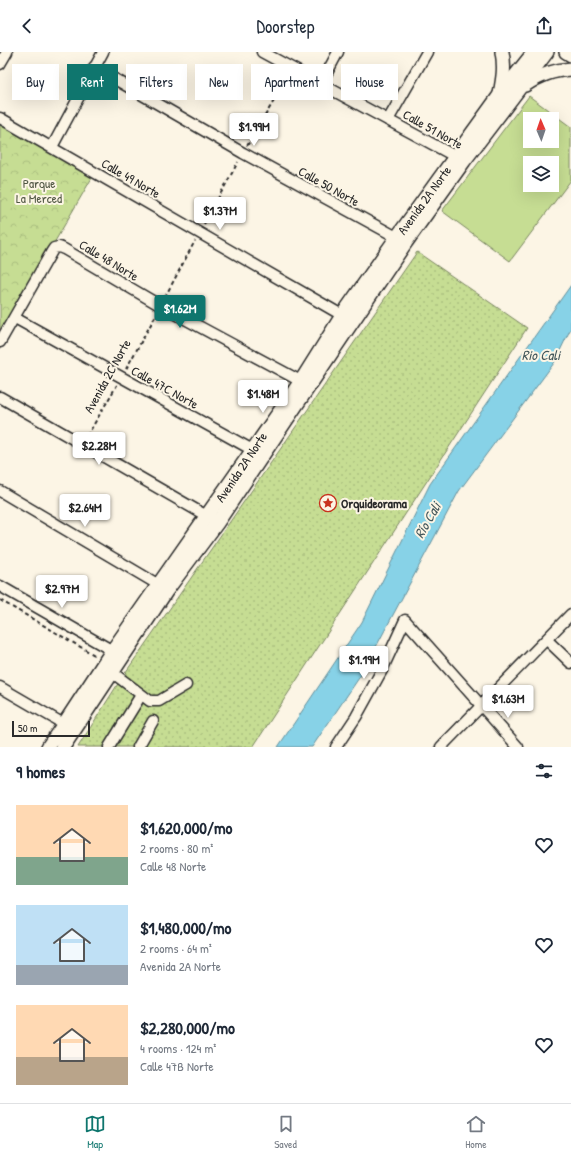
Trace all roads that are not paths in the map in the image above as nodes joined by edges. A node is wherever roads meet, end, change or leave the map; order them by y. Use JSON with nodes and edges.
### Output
{"nodes":[{"id":1,"x":7,"y":52,"type":"edge"},
{"id":2,"x":103,"y":52,"type":"edge"},
{"id":3,"x":262,"y":52,"type":"edge"},
{"id":4,"x":338,"y":52,"type":"edge"},
{"id":5,"x":427,"y":52,"type":"edge"},
{"id":6,"x":502,"y":52,"type":"edge"},
{"id":7,"x":534,"y":52,"type":"edge"},
{"id":8,"x":547,"y":52,"type":"edge"},
{"id":9,"x":566,"y":52,"type":"edge"},
{"id":10,"x":571,"y":55,"type":"edge"},
{"id":11,"x":0,"y":64,"type":"edge"},
{"id":12,"x":96,"y":64,"type":"edge"},
{"id":13,"x":285,"y":64,"type":"edge"},
{"id":14,"x":332,"y":64,"type":"edge"},
{"id":15,"x":571,"y":69,"type":"edge"},
{"id":16,"x":118,"y":81,"type":"edge"},
{"id":17,"x":333,"y":90,"type":"edge"},
{"id":18,"x":505,"y":97,"type":"junction"},
{"id":19,"x":77,"y":100,"type":"edge"},
{"id":20,"x":0,"y":118,"type":"edge"},
{"id":21,"x":388,"y":120,"type":"junction"},
{"id":22,"x":52,"y":147,"type":"junction"},
{"id":23,"x":460,"y":159,"type":"junction"},
{"id":24,"x":401,"y":240,"type":"junction"},
{"id":25,"x":15,"y":318,"type":"junction"},
{"id":26,"x":348,"y":318,"type":"junction"},
{"id":27,"x":0,"y":342,"type":"edge"},
{"id":28,"x":305,"y":384,"type":"junction"},
{"id":29,"x":0,"y":397,"type":"edge"},
{"id":30,"x":257,"y":453,"type":"junction"},
{"id":31,"x":0,"y":491,"type":"edge"},
{"id":32,"x":212,"y":519,"type":"junction"},
{"id":33,"x":0,"y":586,"type":"edge"},
{"id":34,"x":163,"y":588,"type":"junction"},
{"id":35,"x":571,"y":614,"type":"edge"},
{"id":36,"x":547,"y":640,"type":"junction"},
{"id":37,"x":117,"y":654,"type":"junction"},
{"id":38,"x":571,"y":663,"type":"edge"},
{"id":39,"x":113,"y":673,"type":"junction"},
{"id":40,"x":186,"y":684,"type":"dead end"},
{"id":41,"x":0,"y":687,"type":"edge"},
{"id":42,"x":141,"y":695,"type":"junction"},
{"id":43,"x":481,"y":706,"type":"junction"},
{"id":44,"x":153,"y":721,"type":"dead end"},
{"id":45,"x":69,"y":727,"type":"junction"},
{"id":46,"x":48,"y":747,"type":"edge"},
{"id":47,"x":63,"y":747,"type":"edge"},
{"id":48,"x":109,"y":747,"type":"edge"},
{"id":49,"x":138,"y":747,"type":"edge"},
{"id":50,"x":336,"y":747,"type":"edge"},
{"id":51,"x":442,"y":747,"type":"edge"},
{"id":52,"x":518,"y":747,"type":"edge"}],
"edges":[{"from":1,"to":11,"type":"street"},
{"from":2,"to":12,"type":"street"},
{"from":3,"to":13,"type":"street","name":"Calle 51 Norte"},
{"from":4,"to":14,"type":"street"},
{"from":5,"to":21,"type":"street"},
{"from":6,"to":18,"type":"main road"},
{"from":7,"to":18,"type":"main road","name":"Avenida 2A Norte"},
{"from":8,"to":18,"type":"main road","name":"Avenida 2A Norte"},
{"from":9,"to":10,"type":"main road"},
{"from":15,"to":18,"type":"main road"},
{"from":16,"to":24,"type":"street","name":"Calle 50 Norte"},
{"from":17,"to":21,"type":"street","name":"Calle 51 Norte"},
{"from":18,"to":23,"type":"main road","name":"Avenida 2A Norte"},
{"from":19,"to":22,"type":"street"},
{"from":20,"to":22,"type":"street","name":"Calle 49 Norte"},
{"from":21,"to":23,"type":"street","name":"Calle 51 Norte"},
{"from":22,"to":26,"type":"street","name":"Calle 49 Norte"},
{"from":23,"to":24,"type":"main road","name":"Avenida 2A Norte"},
{"from":24,"to":26,"type":"main road","name":"Avenida 2A Norte"},
{"from":25,"to":27,"type":"street"},
{"from":25,"to":28,"type":"street","name":"Calle 48 Norte"},
{"from":25,"to":30,"type":"street","name":"Calle 47C Norte"},
{"from":26,"to":28,"type":"main road","name":"Avenida 2A Norte"},
{"from":28,"to":30,"type":"main road","name":"Avenida 2A Norte"},
{"from":29,"to":32,"type":"street"},
{"from":30,"to":32,"type":"main road","name":"Avenida 2A Norte"},
{"from":31,"to":34,"type":"street"},
{"from":32,"to":34,"type":"main road","name":"Avenida 2A Norte"},
{"from":33,"to":37,"type":"street"},
{"from":34,"to":37,"type":"main road","name":"Avenida 2A Norte"},
{"from":35,"to":36,"type":"street"},
{"from":36,"to":38,"type":"street"},
{"from":36,"to":43,"type":"street"},
{"from":37,"to":39,"type":"main road","name":"Avenida 2A Norte"},
{"from":37,"to":45,"type":"main road","name":"Avenida 2A Norte"},
{"from":39,"to":42,"type":"street"},
{"from":39,"to":45,"type":"main road","name":"Avenida 2A Norte"},
{"from":40,"to":42,"type":"street"},
{"from":41,"to":45,"type":"street"},
{"from":42,"to":48,"type":"street"},
{"from":43,"to":50,"type":"street"},
{"from":43,"to":51,"type":"street"},
{"from":43,"to":52,"type":"street"},
{"from":44,"to":49,"type":"street"},
{"from":45,"to":46,"type":"main road","name":"Avenida 2A Norte"},
{"from":45,"to":47,"type":"main road","name":"Avenida 2A Norte"}]}
